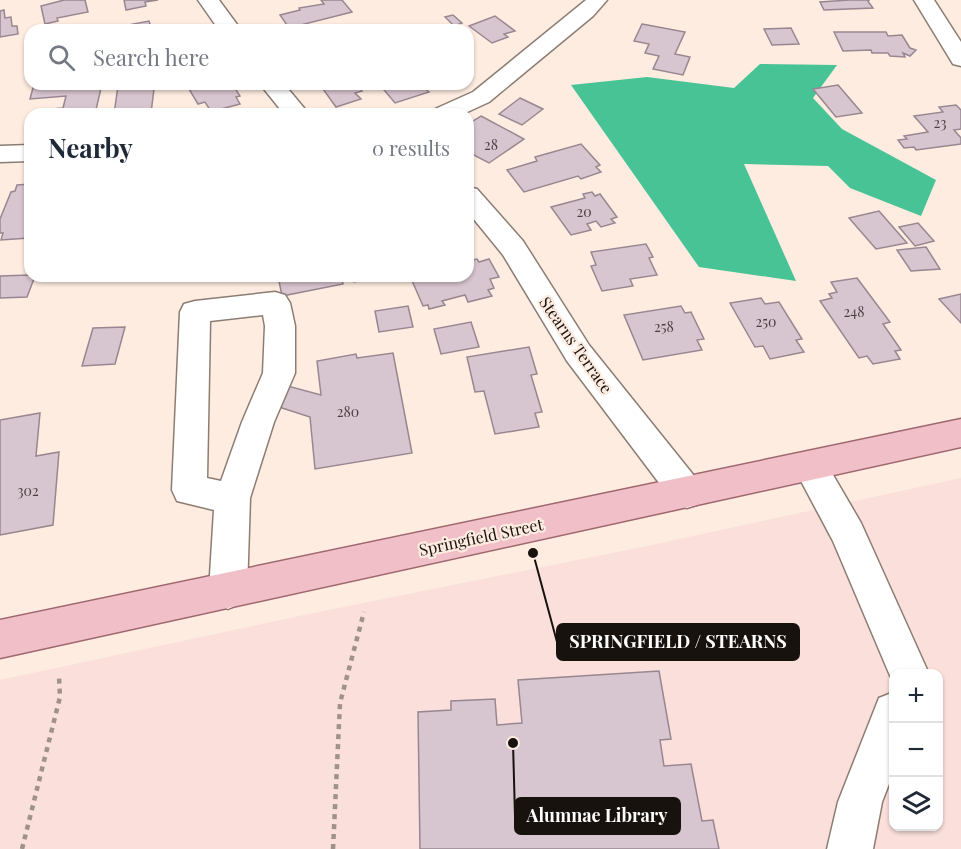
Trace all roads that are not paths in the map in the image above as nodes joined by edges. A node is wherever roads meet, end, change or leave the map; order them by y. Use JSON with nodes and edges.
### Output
{"nodes":[{"id":1,"x":208,"y":0,"type":"edge"},
{"id":2,"x":597,"y":0,"type":"edge"},
{"id":3,"x":924,"y":0,"type":"edge"},
{"id":4,"x":226,"y":24,"type":"edge"},
{"id":5,"x":961,"y":59,"type":"edge"},
{"id":6,"x":278,"y":90,"type":"edge"},
{"id":7,"x":292,"y":108,"type":"edge"},
{"id":8,"x":456,"y":108,"type":"edge"},
{"id":9,"x":24,"y":153,"type":"edge"},
{"id":10,"x":0,"y":154,"type":"edge"},
{"id":11,"x":474,"y":202,"type":"edge"},
{"id":12,"x":961,"y":433,"type":"edge"},
{"id":13,"x":810,"y":466,"type":"junction"},
{"id":14,"x":687,"y":493,"type":"junction"},
{"id":15,"x":232,"y":498,"type":"junction"},
{"id":16,"x":228,"y":591,"type":"junction"},
{"id":17,"x":0,"y":639,"type":"edge"},
{"id":18,"x":907,"y":669,"type":"edge"},
{"id":19,"x":890,"y":723,"type":"edge"},
{"id":20,"x":850,"y":849,"type":"edge"}],
"edges":[{"from":1,"to":4,"type":"street"},
{"from":2,"to":8,"type":"street"},
{"from":3,"to":5,"type":"street"},
{"from":6,"to":7,"type":"street"},
{"from":9,"to":10,"type":"street"},
{"from":11,"to":14,"type":"street","name":"Stearns Terrace"},
{"from":12,"to":13,"type":"main road","name":"Springfield Street"},
{"from":13,"to":14,"type":"main road","name":"Springfield Street"},
{"from":13,"to":18,"type":"street"},
{"from":14,"to":16,"type":"main road","name":"Springfield Street"},
{"from":15,"to":15,"type":"street"},
{"from":15,"to":16,"type":"street"},
{"from":16,"to":17,"type":"main road","name":"Springfield Street"},
{"from":19,"to":20,"type":"street"}]}
